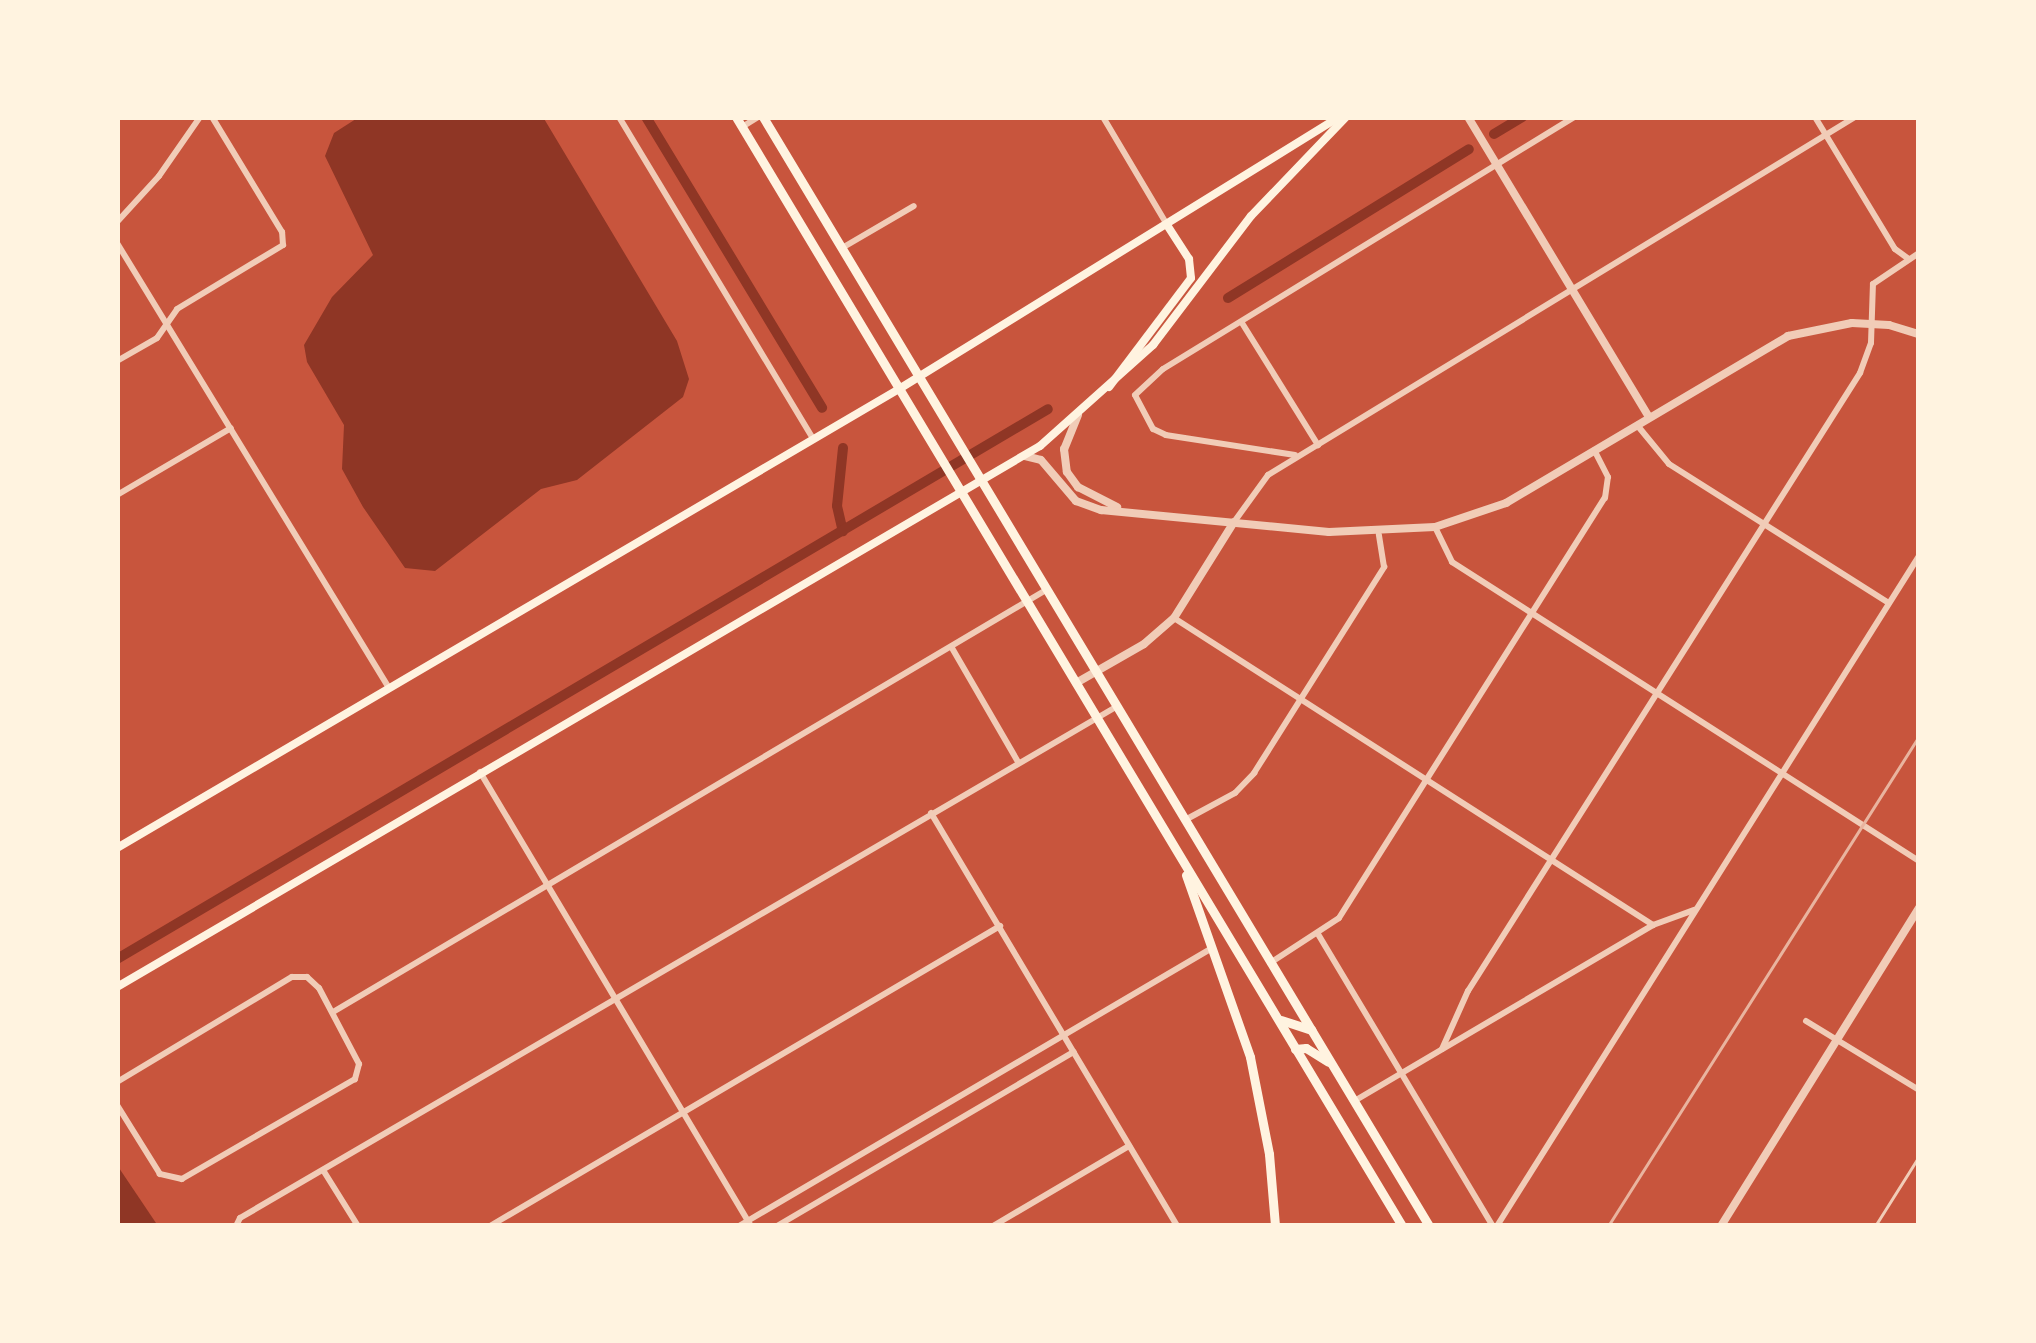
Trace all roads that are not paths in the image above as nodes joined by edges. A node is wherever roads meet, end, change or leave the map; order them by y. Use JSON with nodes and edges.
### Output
{"nodes":[{"id":1,"x":200,"y":117,"type":"edge"},
{"id":2,"x":212,"y":117,"type":"edge"},
{"id":3,"x":620,"y":117,"type":"edge"},
{"id":4,"x":761,"y":117,"type":"edge"},
{"id":5,"x":1103,"y":117,"type":"edge"},
{"id":6,"x":1342,"y":117,"type":"edge"},
{"id":7,"x":1468,"y":117,"type":"edge"},
{"id":8,"x":1575,"y":117,"type":"edge"},
{"id":9,"x":1815,"y":117,"type":"edge"},
{"id":10,"x":1856,"y":117,"type":"edge"},
{"id":11,"x":739,"y":122,"type":"edge"},
{"id":12,"x":1826,"y":135,"type":"junction"},
{"id":13,"x":1496,"y":165,"type":"junction"},
{"id":14,"x":914,"y":206,"type":"dead end"},
{"id":15,"x":117,"y":222,"type":"edge"},
{"id":16,"x":1167,"y":225,"type":"junction"},
{"id":17,"x":117,"y":243,"type":"edge"},
{"id":18,"x":842,"y":248,"type":"junction"},
{"id":19,"x":1919,"y":253,"type":"edge"},
{"id":20,"x":1909,"y":260,"type":"junction"},
{"id":21,"x":1571,"y":293,"type":"junction"},
{"id":22,"x":1242,"y":323,"type":"junction"},
{"id":23,"x":167,"y":324,"type":"junction"},
{"id":24,"x":1869,"y":324,"type":"junction"},
{"id":25,"x":1919,"y":334,"type":"edge"},
{"id":26,"x":117,"y":362,"type":"edge"},
{"id":27,"x":918,"y":376,"type":"junction"},
{"id":28,"x":1109,"y":388,"type":"junction"},
{"id":29,"x":899,"y":389,"type":"junction"},
{"id":30,"x":1078,"y":415,"type":"junction"},
{"id":31,"x":1649,"y":418,"type":"junction"},
{"id":32,"x":1637,"y":424,"type":"junction"},
{"id":33,"x":231,"y":428,"type":"junction"},
{"id":34,"x":813,"y":439,"type":"junction"},
{"id":35,"x":1318,"y":445,"type":"junction"},
{"id":36,"x":1594,"y":450,"type":"junction"},
{"id":37,"x":1023,"y":455,"type":"junction"},
{"id":38,"x":1299,"y":455,"type":"junction"},
{"id":39,"x":978,"y":476,"type":"junction"},
{"id":40,"x":957,"y":486,"type":"junction"},
{"id":41,"x":117,"y":495,"type":"edge"},
{"id":42,"x":1124,"y":510,"type":"junction"},
{"id":43,"x":1234,"y":523,"type":"junction"},
{"id":44,"x":1764,"y":524,"type":"junction"},
{"id":45,"x":1435,"y":527,"type":"junction"},
{"id":46,"x":1379,"y":534,"type":"junction"},
{"id":47,"x":1919,"y":556,"type":"edge"},
{"id":48,"x":1046,"y":590,"type":"junction"},
{"id":49,"x":1027,"y":603,"type":"junction"},
{"id":50,"x":1889,"y":603,"type":"junction"},
{"id":51,"x":1533,"y":610,"type":"junction"},
{"id":52,"x":1174,"y":618,"type":"junction"},
{"id":53,"x":952,"y":648,"type":"junction"},
{"id":54,"x":1095,"y":672,"type":"junction"},
{"id":55,"x":1076,"y":683,"type":"junction"},
{"id":56,"x":389,"y":688,"type":"junction"},
{"id":57,"x":1656,"y":691,"type":"junction"},
{"id":58,"x":1300,"y":700,"type":"junction"},
{"id":59,"x":1116,"y":707,"type":"junction"},
{"id":60,"x":1097,"y":718,"type":"junction"},
{"id":61,"x":1018,"y":762,"type":"junction"},
{"id":62,"x":1786,"y":771,"type":"junction"},
{"id":63,"x":480,"y":772,"type":"junction"},
{"id":64,"x":1427,"y":779,"type":"junction"},
{"id":65,"x":932,"y":813,"type":"junction"},
{"id":66,"x":1185,"y":820,"type":"junction"},
{"id":67,"x":117,"y":848,"type":"edge"},
{"id":68,"x":1550,"y":859,"type":"junction"},
{"id":69,"x":1919,"y":860,"type":"edge"},
{"id":70,"x":1184,"y":864,"type":"junction"},
{"id":71,"x":548,"y":885,"type":"junction"},
{"id":72,"x":1697,"y":908,"type":"junction"},
{"id":73,"x":1919,"y":908,"type":"edge"},
{"id":74,"x":1653,"y":925,"type":"junction"},
{"id":75,"x":1000,"y":926,"type":"junction"},
{"id":76,"x":1318,"y":934,"type":"junction"},
{"id":77,"x":1214,"y":947,"type":"junction"},
{"id":78,"x":1270,"y":963,"type":"junction"},
{"id":79,"x":117,"y":987,"type":"edge"},
{"id":80,"x":614,"y":999,"type":"junction"},
{"id":81,"x":333,"y":1012,"type":"junction"},
{"id":82,"x":1276,"y":1017,"type":"junction"},
{"id":83,"x":1806,"y":1021,"type":"dead end"},
{"id":84,"x":1311,"y":1030,"type":"junction"},
{"id":85,"x":1065,"y":1035,"type":"junction"},
{"id":86,"x":1840,"y":1041,"type":"junction"},
{"id":87,"x":1295,"y":1048,"type":"junction"},
{"id":88,"x":1442,"y":1049,"type":"junction"},
{"id":89,"x":1075,"y":1052,"type":"junction"},
{"id":90,"x":1332,"y":1066,"type":"junction"},
{"id":91,"x":1402,"y":1072,"type":"junction"},
{"id":92,"x":118,"y":1079,"type":"edge"},
{"id":93,"x":1919,"y":1090,"type":"edge"},
{"id":94,"x":1354,"y":1102,"type":"junction"},
{"id":95,"x":117,"y":1105,"type":"edge"},
{"id":96,"x":684,"y":1113,"type":"junction"},
{"id":97,"x":897,"y":1133,"type":"junction"},
{"id":98,"x":1130,"y":1146,"type":"junction"},
{"id":99,"x":907,"y":1150,"type":"junction"},
{"id":100,"x":1919,"y":1156,"type":"edge"},
{"id":101,"x":323,"y":1170,"type":"junction"},
{"id":102,"x":238,"y":1222,"type":"edge"},
{"id":103,"x":750,"y":1223,"type":"edge"},
{"id":104,"x":358,"y":1226,"type":"edge"},
{"id":105,"x":490,"y":1226,"type":"edge"},
{"id":106,"x":739,"y":1226,"type":"edge"},
{"id":107,"x":777,"y":1226,"type":"edge"},
{"id":108,"x":993,"y":1226,"type":"edge"},
{"id":109,"x":1177,"y":1226,"type":"edge"},
{"id":110,"x":1276,"y":1226,"type":"edge"},
{"id":111,"x":1402,"y":1226,"type":"edge"},
{"id":112,"x":1429,"y":1226,"type":"edge"},
{"id":113,"x":1495,"y":1226,"type":"edge"},
{"id":114,"x":1721,"y":1226,"type":"edge"},
{"id":115,"x":1875,"y":1226,"type":"edge"}],
"edges":[{"from":1,"to":15,"type":"street"},
{"from":2,"to":23,"type":"street"},
{"from":3,"to":34,"type":"street"},
{"from":4,"to":11,"type":"street"},
{"from":4,"to":18,"type":"main road"},
{"from":5,"to":16,"type":"street"},
{"from":6,"to":16,"type":"main road"},
{"from":6,"to":28,"type":"main road"},
{"from":7,"to":13,"type":"street"},
{"from":8,"to":13,"type":"street"},
{"from":9,"to":12,"type":"street"},
{"from":10,"to":12,"type":"street"},
{"from":11,"to":29,"type":"main road"},
{"from":12,"to":20,"type":"street"},
{"from":12,"to":21,"type":"street"},
{"from":13,"to":21,"type":"street"},
{"from":13,"to":22,"type":"street"},
{"from":14,"to":18,"type":"street"},
{"from":16,"to":27,"type":"main road"},
{"from":16,"to":28,"type":"main road"},
{"from":17,"to":23,"type":"street"},
{"from":18,"to":27,"type":"main road"},
{"from":19,"to":20,"type":"street"},
{"from":20,"to":24,"type":"street"},
{"from":21,"to":31,"type":"street"},
{"from":21,"to":35,"type":"street"},
{"from":22,"to":35,"type":"street"},
{"from":22,"to":38,"type":"street"},
{"from":23,"to":26,"type":"street"},
{"from":23,"to":33,"type":"street"},
{"from":24,"to":25,"type":"street"},
{"from":24,"to":31,"type":"street"},
{"from":24,"to":44,"type":"street"},
{"from":27,"to":29,"type":"main road"},
{"from":27,"to":39,"type":"main road"},
{"from":28,"to":30,"type":"main road"},
{"from":29,"to":34,"type":"main road"},
{"from":29,"to":40,"type":"main road"},
{"from":30,"to":37,"type":"main road"},
{"from":30,"to":42,"type":"street"},
{"from":31,"to":32,"type":"street"},
{"from":32,"to":36,"type":"street"},
{"from":32,"to":44,"type":"street"},
{"from":33,"to":41,"type":"street"},
{"from":33,"to":56,"type":"street"},
{"from":34,"to":56,"type":"main road"},
{"from":35,"to":38,"type":"street"},
{"from":36,"to":45,"type":"street"},
{"from":36,"to":51,"type":"street"},
{"from":37,"to":39,"type":"main road"},
{"from":37,"to":42,"type":"street"},
{"from":38,"to":43,"type":"street"},
{"from":39,"to":40,"type":"main road"},
{"from":39,"to":48,"type":"main road"},
{"from":40,"to":49,"type":"main road"},
{"from":40,"to":63,"type":"main road"},
{"from":42,"to":43,"type":"street"},
{"from":43,"to":46,"type":"street"},
{"from":43,"to":52,"type":"street"},
{"from":44,"to":50,"type":"street"},
{"from":44,"to":57,"type":"street"},
{"from":45,"to":46,"type":"street"},
{"from":45,"to":51,"type":"street"},
{"from":46,"to":58,"type":"street"},
{"from":47,"to":50,"type":"street"},
{"from":48,"to":49,"type":"street"},
{"from":48,"to":54,"type":"main road"},
{"from":49,"to":53,"type":"street"},
{"from":49,"to":55,"type":"main road"},
{"from":50,"to":62,"type":"street"},
{"from":51,"to":57,"type":"street"},
{"from":51,"to":64,"type":"street"},
{"from":52,"to":54,"type":"street"},
{"from":52,"to":58,"type":"street"},
{"from":53,"to":61,"type":"street"},
{"from":53,"to":71,"type":"street"},
{"from":54,"to":55,"type":"street"},
{"from":54,"to":59,"type":"main road"},
{"from":55,"to":60,"type":"main road"},
{"from":56,"to":67,"type":"main road"},
{"from":57,"to":62,"type":"street"},
{"from":57,"to":68,"type":"street"},
{"from":58,"to":64,"type":"street"},
{"from":58,"to":66,"type":"street"},
{"from":59,"to":60,"type":"street"},
{"from":59,"to":66,"type":"main road"},
{"from":60,"to":61,"type":"street"},
{"from":60,"to":70,"type":"main road"},
{"from":61,"to":65,"type":"street"},
{"from":62,"to":69,"type":"street"},
{"from":62,"to":72,"type":"street"},
{"from":63,"to":71,"type":"street"},
{"from":63,"to":79,"type":"main road"},
{"from":64,"to":68,"type":"street"},
{"from":64,"to":76,"type":"street"},
{"from":65,"to":75,"type":"street"},
{"from":65,"to":80,"type":"street"},
{"from":66,"to":78,"type":"main road"},
{"from":68,"to":74,"type":"street"},
{"from":68,"to":88,"type":"street"},
{"from":70,"to":77,"type":"main road"},
{"from":70,"to":82,"type":"main road"},
{"from":71,"to":80,"type":"street"},
{"from":71,"to":81,"type":"street"},
{"from":72,"to":74,"type":"street"},
{"from":72,"to":113,"type":"street"},
{"from":73,"to":86,"type":"street"},
{"from":74,"to":88,"type":"street"},
{"from":75,"to":85,"type":"street"},
{"from":75,"to":96,"type":"street"},
{"from":76,"to":78,"type":"street"},
{"from":76,"to":91,"type":"street"},
{"from":77,"to":85,"type":"street"},
{"from":77,"to":110,"type":"main road"},
{"from":78,"to":84,"type":"main road"},
{"from":80,"to":96,"type":"street"},
{"from":80,"to":101,"type":"street"},
{"from":81,"to":92,"type":"street"},
{"from":81,"to":95,"type":"street"},
{"from":82,"to":84,"type":"main road"},
{"from":82,"to":87,"type":"main road"},
{"from":83,"to":86,"type":"street"},
{"from":84,"to":90,"type":"main road"},
{"from":85,"to":89,"type":"street"},
{"from":85,"to":97,"type":"street"},
{"from":86,"to":93,"type":"street"},
{"from":86,"to":114,"type":"street"},
{"from":87,"to":90,"type":"main road"},
{"from":87,"to":111,"type":"main road"},
{"from":88,"to":91,"type":"street"},
{"from":89,"to":98,"type":"street"},
{"from":89,"to":99,"type":"street"},
{"from":90,"to":94,"type":"main road"},
{"from":91,"to":94,"type":"street"},
{"from":91,"to":113,"type":"street"},
{"from":94,"to":112,"type":"main road"},
{"from":96,"to":103,"type":"street"},
{"from":96,"to":105,"type":"street"},
{"from":97,"to":99,"type":"street"},
{"from":97,"to":103,"type":"street"},
{"from":98,"to":108,"type":"street"},
{"from":98,"to":109,"type":"street"},
{"from":99,"to":107,"type":"street"},
{"from":100,"to":115,"type":"lane"},
{"from":101,"to":102,"type":"street"},
{"from":101,"to":104,"type":"street"},
{"from":103,"to":106,"type":"street"}]}
